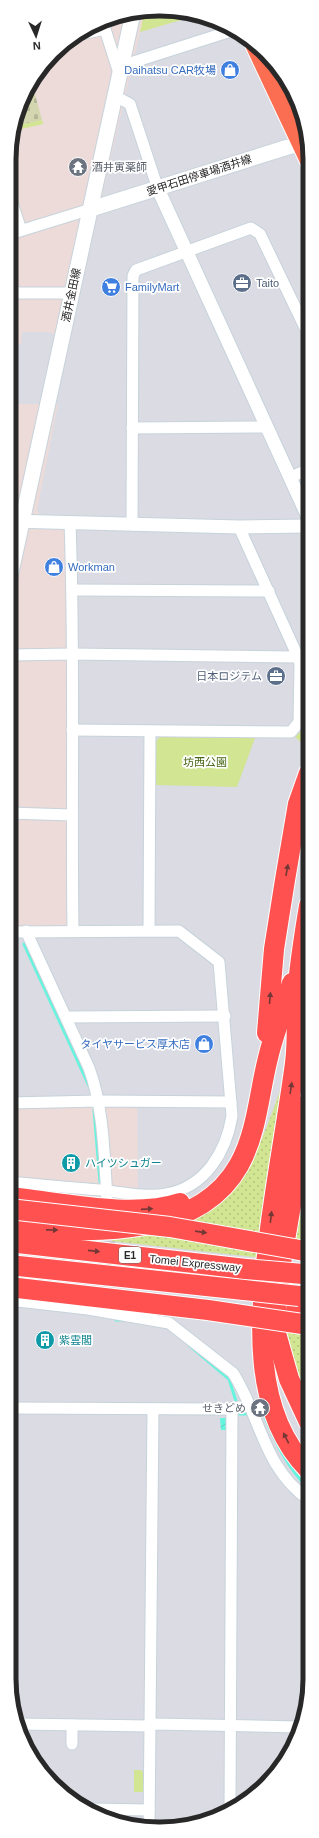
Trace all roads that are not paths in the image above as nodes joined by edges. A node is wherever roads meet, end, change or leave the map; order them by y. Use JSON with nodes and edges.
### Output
{"nodes":[{"id":1,"x":132,"y":19,"type":"edge"},
{"id":2,"x":104,"y":27,"type":"edge"},
{"id":3,"x":226,"y":33,"type":"edge"},
{"id":4,"x":261,"y":58,"type":"edge"},
{"id":5,"x":120,"y":70,"type":"junction"},
{"id":6,"x":115,"y":96,"type":"junction"},
{"id":7,"x":301,"y":136,"type":"edge"},
{"id":8,"x":302,"y":145,"type":"edge"},
{"id":9,"x":158,"y":189,"type":"junction"},
{"id":10,"x":91,"y":209,"type":"junction"},
{"id":11,"x":16,"y":232,"type":"edge"},
{"id":12,"x":187,"y":250,"type":"junction"},
{"id":13,"x":16,"y":292,"type":"edge"},
{"id":14,"x":72,"y":293,"type":"junction"},
{"id":15,"x":303,"y":323,"type":"edge"},
{"id":16,"x":267,"y":427,"type":"junction"},
{"id":17,"x":132,"y":428,"type":"junction"},
{"id":18,"x":303,"y":472,"type":"edge"},
{"id":19,"x":291,"y":477,"type":"junction"},
{"id":20,"x":303,"y":505,"type":"edge"},
{"id":21,"x":16,"y":521,"type":"edge"},
{"id":22,"x":70,"y":522,"type":"junction"},
{"id":23,"x":132,"y":525,"type":"junction"},
{"id":24,"x":303,"y":526,"type":"edge"},
{"id":25,"x":239,"y":527,"type":"junction"},
{"id":26,"x":72,"y":590,"type":"junction"},
{"id":27,"x":269,"y":591,"type":"junction"},
{"id":28,"x":72,"y":654,"type":"junction"},
{"id":29,"x":16,"y":655,"type":"edge"},
{"id":30,"x":303,"y":655,"type":"edge"},
{"id":31,"x":298,"y":657,"type":"junction"},
{"id":32,"x":72,"y":730,"type":"junction"},
{"id":33,"x":150,"y":731,"type":"junction"},
{"id":34,"x":303,"y":790,"type":"edge"},
{"id":35,"x":16,"y":814,"type":"edge"},
{"id":36,"x":71,"y":814,"type":"junction"},
{"id":37,"x":149,"y":930,"type":"junction"},
{"id":38,"x":26,"y":931,"type":"junction"},
{"id":39,"x":72,"y":931,"type":"junction"},
{"id":40,"x":16,"y":932,"type":"edge"},
{"id":41,"x":303,"y":944,"type":"edge"},
{"id":42,"x":302,"y":950,"type":"junction"},
{"id":43,"x":225,"y":1016,"type":"junction"},
{"id":44,"x":66,"y":1017,"type":"junction"},
{"id":45,"x":262,"y":1079,"type":"junction"},
{"id":46,"x":99,"y":1101,"type":"junction"},
{"id":47,"x":231,"y":1102,"type":"junction"},
{"id":48,"x":16,"y":1103,"type":"edge"},
{"id":49,"x":256,"y":1110,"type":"junction"},
{"id":50,"x":303,"y":1136,"type":"edge"},
{"id":51,"x":107,"y":1196,"type":"junction"},
{"id":52,"x":16,"y":1215,"type":"edge"},
{"id":53,"x":16,"y":1216,"type":"edge"},
{"id":54,"x":16,"y":1216,"type":"edge"},
{"id":55,"x":16,"y":1217,"type":"edge"},
{"id":56,"x":16,"y":1217,"type":"edge"},
{"id":57,"x":301,"y":1250,"type":"edge"},
{"id":58,"x":16,"y":1274,"type":"edge"},
{"id":59,"x":303,"y":1274,"type":"edge"},
{"id":60,"x":16,"y":1301,"type":"edge"},
{"id":61,"x":241,"y":1302,"type":"junction"},
{"id":62,"x":303,"y":1308,"type":"edge"},
{"id":63,"x":303,"y":1308,"type":"edge"},
{"id":64,"x":303,"y":1328,"type":"edge"},
{"id":65,"x":275,"y":1330,"type":"junction"},
{"id":66,"x":239,"y":1407,"type":"junction"},
{"id":67,"x":16,"y":1408,"type":"edge"},
{"id":68,"x":153,"y":1409,"type":"junction"},
{"id":69,"x":303,"y":1409,"type":"edge"},
{"id":70,"x":303,"y":1440,"type":"edge"},
{"id":71,"x":303,"y":1463,"type":"edge"},
{"id":72,"x":303,"y":1496,"type":"edge"},
{"id":73,"x":24,"y":1724,"type":"edge"},
{"id":74,"x":72,"y":1724,"type":"junction"},
{"id":75,"x":231,"y":1725,"type":"junction"},
{"id":76,"x":150,"y":1726,"type":"junction"},
{"id":77,"x":294,"y":1727,"type":"edge"},
{"id":78,"x":72,"y":1744,"type":"dead end"},
{"id":79,"x":230,"y":1803,"type":"edge"},
{"id":80,"x":101,"y":1809,"type":"edge"},
{"id":81,"x":149,"y":1810,"type":"junction"},
{"id":82,"x":149,"y":1822,"type":"edge"}],
"edges":[{"from":1,"to":5,"type":"main road","name":"酒井金田線"},
{"from":2,"to":5,"type":"street"},
{"from":3,"to":5,"type":"street"},
{"from":4,"to":7,"type":"highway"},
{"from":5,"to":6,"type":"main road","name":"酒井金田線"},
{"from":6,"to":9,"type":"street"},
{"from":6,"to":10,"type":"main road","name":"酒井金田線"},
{"from":8,"to":9,"type":"main road","name":"愛甲石田停車場酒井線"},
{"from":9,"to":10,"type":"main road","name":"愛甲石田停車場酒井線"},
{"from":9,"to":12,"type":"street"},
{"from":10,"to":11,"type":"street"},
{"from":10,"to":14,"type":"main road","name":"酒井金田線"},
{"from":12,"to":15,"type":"street"},
{"from":12,"to":16,"type":"street"},
{"from":12,"to":17,"type":"street"},
{"from":13,"to":14,"type":"street"},
{"from":14,"to":21,"type":"main road","name":"酒井金田線"},
{"from":16,"to":17,"type":"street"},
{"from":16,"to":19,"type":"street"},
{"from":17,"to":23,"type":"street"},
{"from":18,"to":19,"type":"street"},
{"from":19,"to":20,"type":"street"},
{"from":21,"to":22,"type":"street"},
{"from":22,"to":23,"type":"street"},
{"from":22,"to":26,"type":"street"},
{"from":23,"to":25,"type":"street"},
{"from":24,"to":25,"type":"street"},
{"from":25,"to":27,"type":"street"},
{"from":26,"to":27,"type":"street"},
{"from":26,"to":28,"type":"street"},
{"from":27,"to":31,"type":"street"},
{"from":28,"to":29,"type":"street"},
{"from":28,"to":31,"type":"street"},
{"from":28,"to":32,"type":"street"},
{"from":30,"to":31,"type":"street"},
{"from":31,"to":33,"type":"street"},
{"from":32,"to":33,"type":"street"},
{"from":32,"to":36,"type":"street"},
{"from":33,"to":37,"type":"street"},
{"from":45,"to":34,"type":"highway","one_way":true},
{"from":35,"to":36,"type":"street"},
{"from":36,"to":39,"type":"street"},
{"from":37,"to":39,"type":"street"},
{"from":37,"to":43,"type":"street"},
{"from":38,"to":39,"type":"street"},
{"from":38,"to":40,"type":"street"},
{"from":38,"to":44,"type":"street"},
{"from":41,"to":42,"type":"highway"},
{"from":42,"to":45,"type":"highway"},
{"from":71,"to":42,"type":"highway","one_way":true},
{"from":43,"to":44,"type":"street"},
{"from":43,"to":47,"type":"street"},
{"from":44,"to":46,"type":"street"},
{"from":45,"to":49,"type":"highway"},
{"from":46,"to":47,"type":"street"},
{"from":46,"to":48,"type":"street"},
{"from":46,"to":51,"type":"street"},
{"from":47,"to":51,"type":"street"},
{"from":53,"to":49,"type":"highway","one_way":true},
{"from":55,"to":49,"type":"highway","one_way":true},
{"from":50,"to":65,"type":"highway"},
{"from":51,"to":52,"type":"street"},
{"from":54,"to":57,"type":"highway","one_way":true,"bridge":true},
{"from":56,"to":59,"type":"highway","name":"Tomei Expressway","number":"E1","one_way":true,"bridge":true},
{"from":58,"to":61,"type":"highway","bridge":true},
{"from":60,"to":66,"type":"street"},
{"from":61,"to":62,"type":"highway","bridge":true},
{"from":61,"to":63,"type":"highway","name":"Tomei Expressway","bridge":true},
{"from":61,"to":64,"type":"highway","bridge":true},
{"from":65,"to":69,"type":"highway"},
{"from":65,"to":70,"type":"highway"},
{"from":66,"to":68,"type":"street"},
{"from":66,"to":72,"type":"street"},
{"from":66,"to":75,"type":"street"},
{"from":67,"to":68,"type":"street"},
{"from":68,"to":76,"type":"street"},
{"from":73,"to":74,"type":"street"},
{"from":74,"to":76,"type":"street"},
{"from":74,"to":78,"type":"street"},
{"from":75,"to":76,"type":"street"},
{"from":75,"to":77,"type":"street"},
{"from":75,"to":79,"type":"street"},
{"from":76,"to":81,"type":"street"},
{"from":80,"to":81,"type":"street"},
{"from":81,"to":82,"type":"street"}]}
